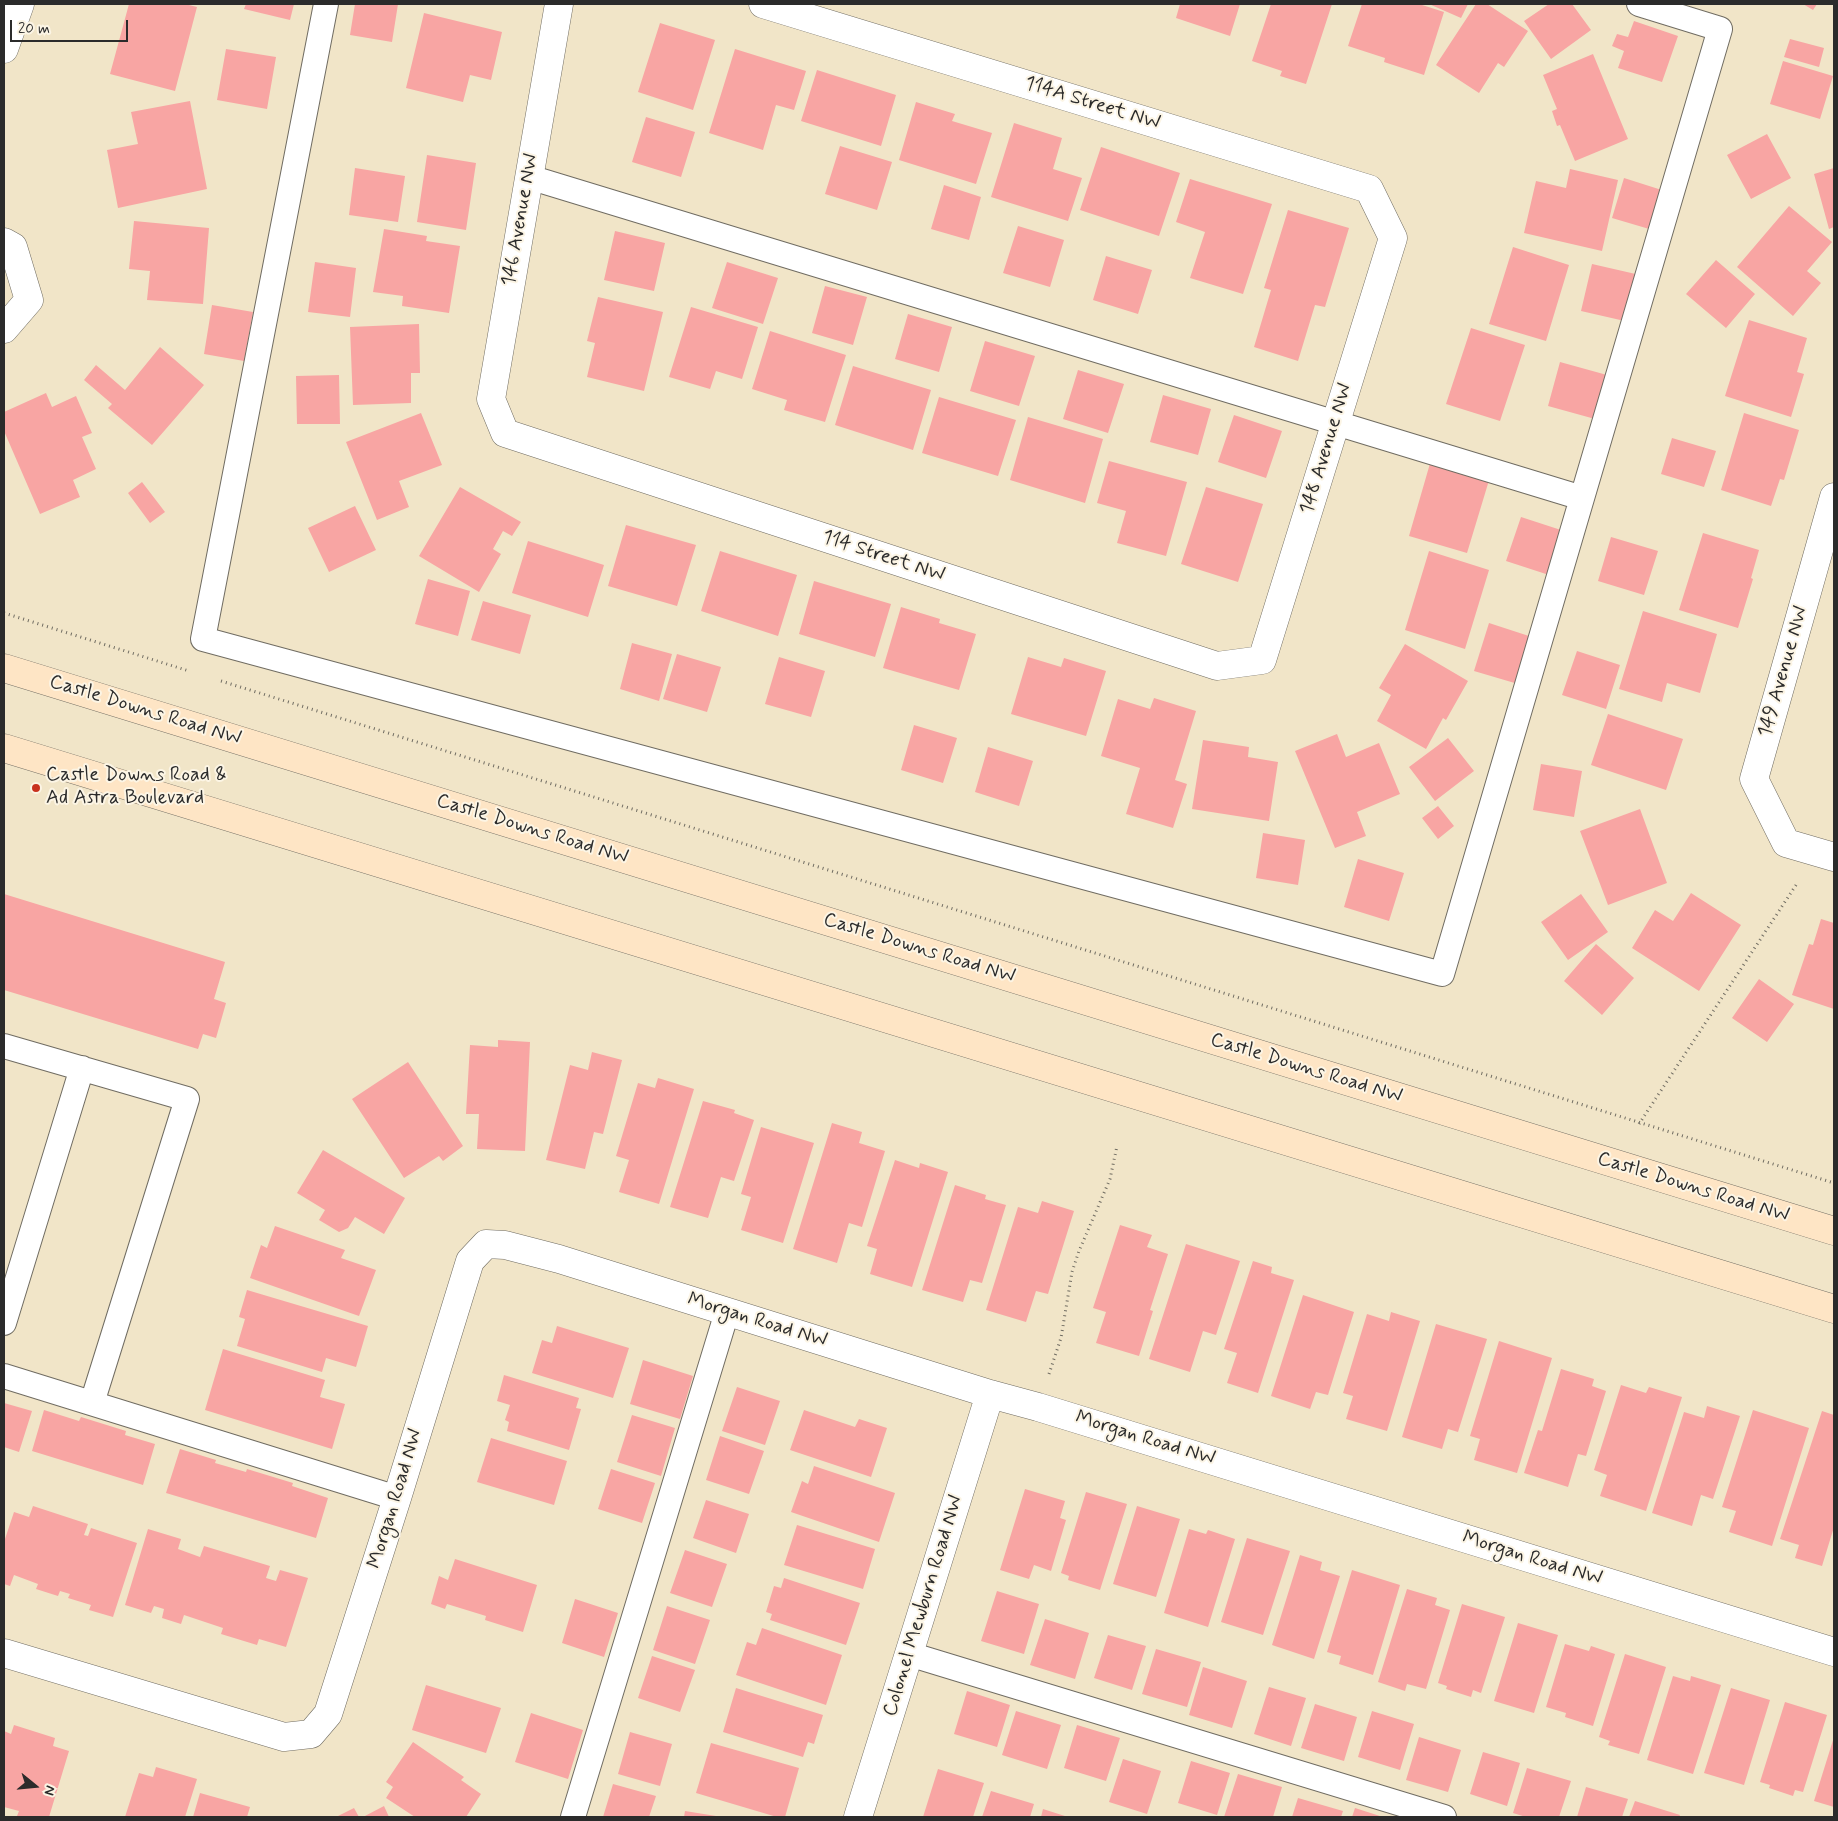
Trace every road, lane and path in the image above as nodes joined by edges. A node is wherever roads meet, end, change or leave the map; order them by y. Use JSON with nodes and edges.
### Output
{"nodes":[{"id":1,"x":20,"y":4,"type":"edge"},
{"id":2,"x":326,"y":4,"type":"edge"},
{"id":3,"x":559,"y":4,"type":"edge"},
{"id":4,"x":764,"y":4,"type":"edge"},
{"id":5,"x":1639,"y":4,"type":"edge"},
{"id":6,"x":4,"y":49,"type":"edge"},
{"id":7,"x":529,"y":177,"type":"junction"},
{"id":8,"x":1393,"y":238,"type":"joint"},
{"id":9,"x":4,"y":242,"type":"edge"},
{"id":10,"x":4,"y":329,"type":"edge"},
{"id":11,"x":1336,"y":423,"type":"junction"},
{"id":12,"x":505,"y":434,"type":"joint"},
{"id":13,"x":1834,"y":497,"type":"edge"},
{"id":14,"x":1582,"y":498,"type":"junction"},
{"id":15,"x":4,"y":612,"type":"edge"},
{"id":16,"x":1262,"y":660,"type":"joint"},
{"id":17,"x":4,"y":668,"type":"edge"},
{"id":18,"x":194,"y":672,"type":"dead end"},
{"id":19,"x":213,"y":678,"type":"dead end"},
{"id":20,"x":4,"y":748,"type":"edge"},
{"id":21,"x":1826,"y":855,"type":"edge"},
{"id":22,"x":4,"y":1046,"type":"edge"},
{"id":23,"x":82,"y":1068,"type":"junction"},
{"id":24,"x":1639,"y":1124,"type":"junction"},
{"id":25,"x":1117,"y":1146,"type":"dead end"},
{"id":26,"x":1834,"y":1183,"type":"edge"},
{"id":27,"x":1834,"y":1231,"type":"edge"},
{"id":28,"x":1834,"y":1309,"type":"edge"},
{"id":29,"x":728,"y":1312,"type":"junction"},
{"id":30,"x":4,"y":1323,"type":"edge"},
{"id":31,"x":4,"y":1376,"type":"edge"},
{"id":32,"x":990,"y":1394,"type":"junction"},
{"id":33,"x":92,"y":1404,"type":"junction"},
{"id":34,"x":1038,"y":1407,"type":"junction"},
{"id":35,"x":397,"y":1498,"type":"junction"},
{"id":36,"x":1834,"y":1652,"type":"edge"},
{"id":37,"x":4,"y":1653,"type":"edge"},
{"id":38,"x":909,"y":1654,"type":"junction"},
{"id":39,"x":573,"y":1817,"type":"edge"},
{"id":40,"x":858,"y":1817,"type":"edge"},
{"id":41,"x":1444,"y":1817,"type":"edge"}],
"edges":[{"from":1,"to":6,"type":"street"},
{"from":2,"to":14,"type":"lane"},
{"from":3,"to":7,"type":"street","name":"146 Avenue NW"},
{"from":4,"to":8,"type":"street","name":"114A Street NW"},
{"from":5,"to":14,"type":"lane"},
{"from":7,"to":11,"type":"lane"},
{"from":7,"to":12,"type":"street","name":"146 Avenue NW"},
{"from":8,"to":11,"type":"street","name":"148 Avenue NW"},
{"from":9,"to":10,"type":"street"},
{"from":11,"to":14,"type":"lane"},
{"from":11,"to":16,"type":"street","name":"148 Avenue NW"},
{"from":12,"to":16,"type":"street","name":"114 Street NW"},
{"from":13,"to":21,"type":"street","name":"149 Avenue NW"},
{"from":15,"to":18,"type":"path"},
{"from":17,"to":27,"type":"main road","name":"Castle Downs Road NW"},
{"from":19,"to":24,"type":"path"},
{"from":20,"to":28,"type":"main road"},
{"from":21,"to":24,"type":"path"},
{"from":22,"to":23,"type":"lane"},
{"from":23,"to":30,"type":"lane"},
{"from":23,"to":33,"type":"lane"},
{"from":24,"to":26,"type":"path"},
{"from":25,"to":34,"type":"path"},
{"from":29,"to":32,"type":"street","name":"Morgan Road NW"},
{"from":29,"to":35,"type":"street","name":"Morgan Road NW"},
{"from":29,"to":39,"type":"lane"},
{"from":31,"to":33,"type":"lane"},
{"from":32,"to":34,"type":"street","name":"Morgan Road NW"},
{"from":32,"to":38,"type":"street","name":"Colonel Mewburn Road NW"},
{"from":33,"to":35,"type":"lane"},
{"from":34,"to":36,"type":"street","name":"Morgan Road NW"},
{"from":35,"to":37,"type":"street","name":"Morgan Road NW"},
{"from":38,"to":40,"type":"street","name":"Colonel Mewburn Road NW"},
{"from":38,"to":41,"type":"lane"}]}
